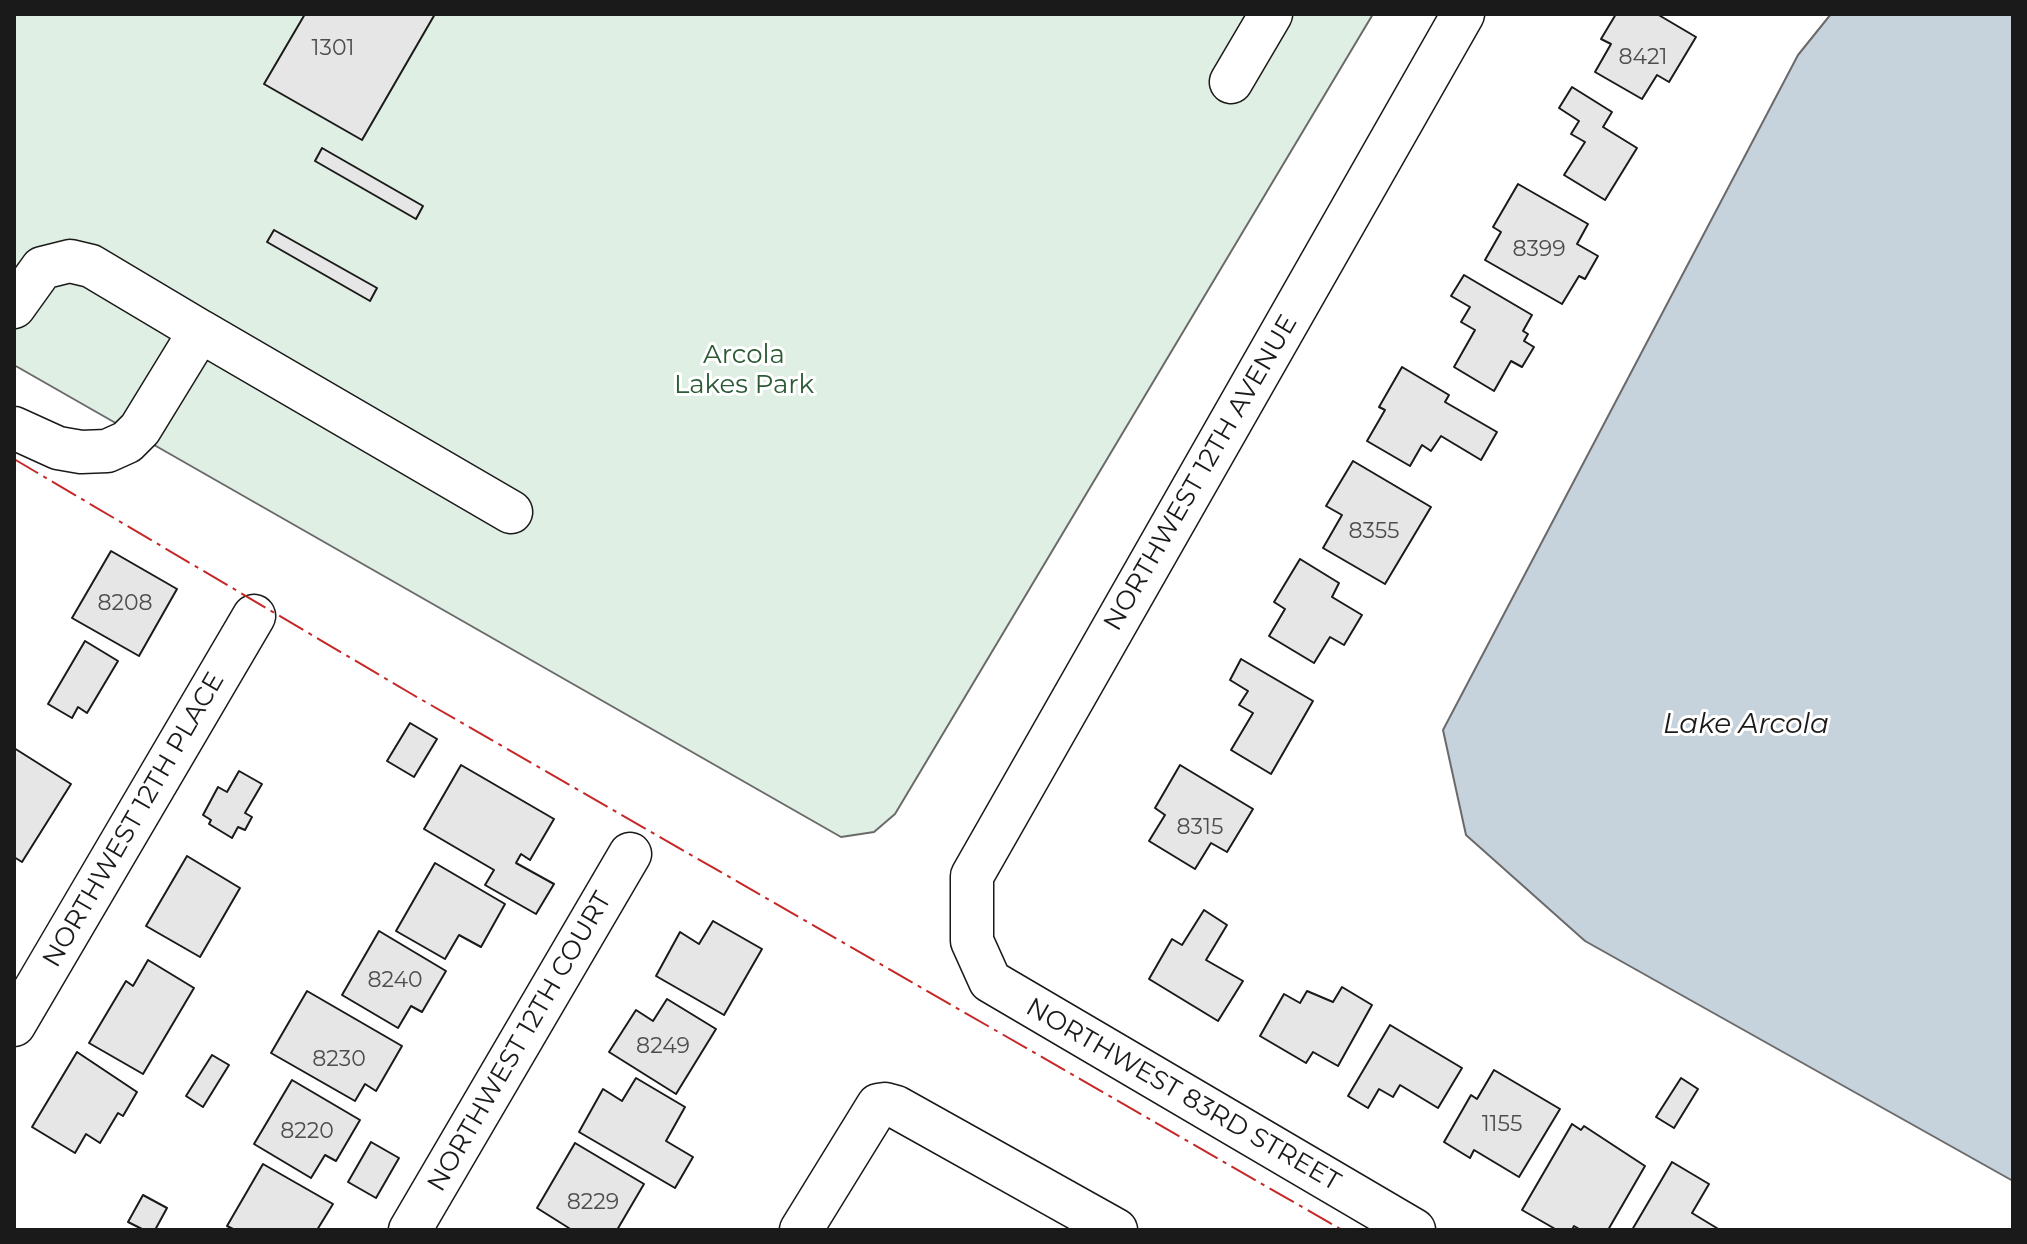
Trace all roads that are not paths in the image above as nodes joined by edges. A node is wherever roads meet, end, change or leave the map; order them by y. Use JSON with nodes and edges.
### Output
{"nodes":[{"id":1,"x":1271,"y":14,"type":"edge"},
{"id":2,"x":1463,"y":14,"type":"edge"},
{"id":3,"x":1231,"y":82,"type":"dead end"},
{"id":4,"x":14,"y":307,"type":"edge"},
{"id":5,"x":200,"y":331,"type":"junction"},
{"id":6,"x":23,"y":433,"type":"edge"},
{"id":7,"x":511,"y":512,"type":"dead end"},
{"id":8,"x":254,"y":616,"type":"dead end"},
{"id":9,"x":630,"y":854,"type":"dead end"},
{"id":10,"x":972,"y":941,"type":"joint"},
{"id":11,"x":14,"y":1025,"type":"edge"},
{"id":12,"x":410,"y":1230,"type":"edge"},
{"id":13,"x":801,"y":1230,"type":"edge"},
{"id":14,"x":1116,"y":1230,"type":"edge"},
{"id":15,"x":1414,"y":1230,"type":"edge"}],
"edges":[{"from":1,"to":3,"type":"street"},
{"from":2,"to":10,"type":"street","name":"NORTHWEST 12TH AVENUE"},
{"from":4,"to":5,"type":"street"},
{"from":5,"to":6,"type":"street"},
{"from":5,"to":7,"type":"street"},
{"from":8,"to":11,"type":"street","name":"NORTHWEST 12TH PLACE"},
{"from":9,"to":12,"type":"street","name":"NORTHWEST 12TH COURT"},
{"from":10,"to":15,"type":"street","name":"NORTHWEST 83RD STREET"},
{"from":13,"to":14,"type":"street"}]}
